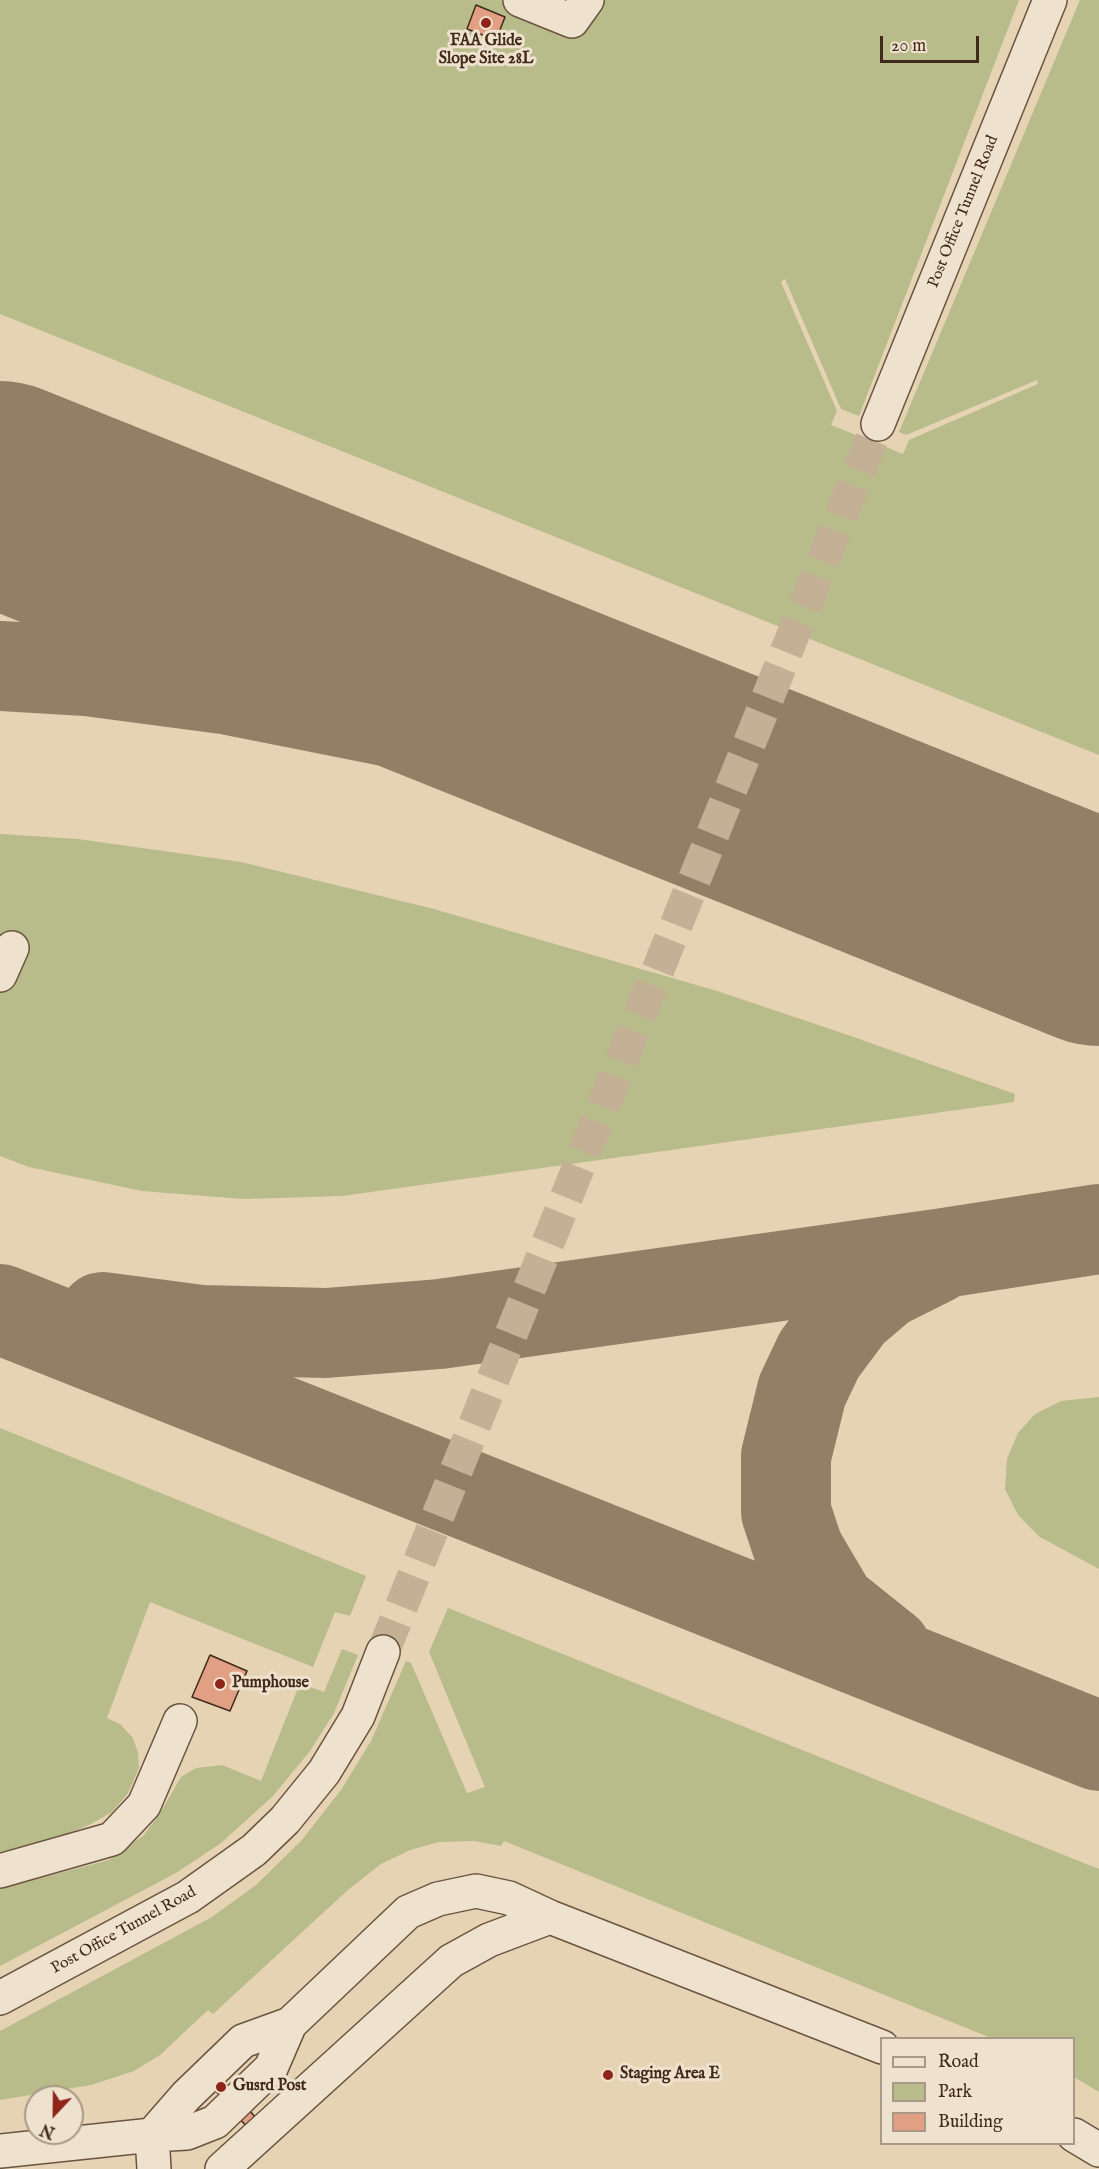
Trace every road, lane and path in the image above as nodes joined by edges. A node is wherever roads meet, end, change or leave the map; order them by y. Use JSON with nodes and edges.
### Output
{"nodes":[{"id":1,"x":520,"y":0,"type":"edge"},
{"id":2,"x":587,"y":0,"type":"edge"},
{"id":3,"x":1050,"y":0,"type":"edge"},
{"id":4,"x":878,"y":424,"type":"tunnel mouth"},
{"id":5,"x":383,"y":1652,"type":"tunnel mouth"},
{"id":6,"x":180,"y":1721,"type":"dead end"},
{"id":7,"x":0,"y":1870,"type":"edge"},
{"id":8,"x":550,"y":1917,"type":"junction"},
{"id":9,"x":0,"y":1998,"type":"edge"},
{"id":10,"x":880,"y":2046,"type":"edge"},
{"id":11,"x":152,"y":2135,"type":"junction"},
{"id":12,"x":1075,"y":2136,"type":"edge"},
{"id":13,"x":1099,"y":2150,"type":"edge"},
{"id":14,"x":0,"y":2151,"type":"edge"},
{"id":15,"x":154,"y":2169,"type":"edge"},
{"id":16,"x":222,"y":2169,"type":"edge"}],
"edges":[{"from":1,"to":2,"type":"lane"},
{"from":3,"to":4,"type":"lane","name":"Post Office Tunnel Road"},
{"from":5,"to":9,"type":"lane","name":"Post Office Tunnel Road"},
{"from":6,"to":7,"type":"lane"},
{"from":8,"to":10,"type":"lane"},
{"from":8,"to":11,"type":"lane"},
{"from":8,"to":16,"type":"lane"},
{"from":11,"to":14,"type":"lane"},
{"from":11,"to":15,"type":"lane"},
{"from":12,"to":13,"type":"lane"}]}
